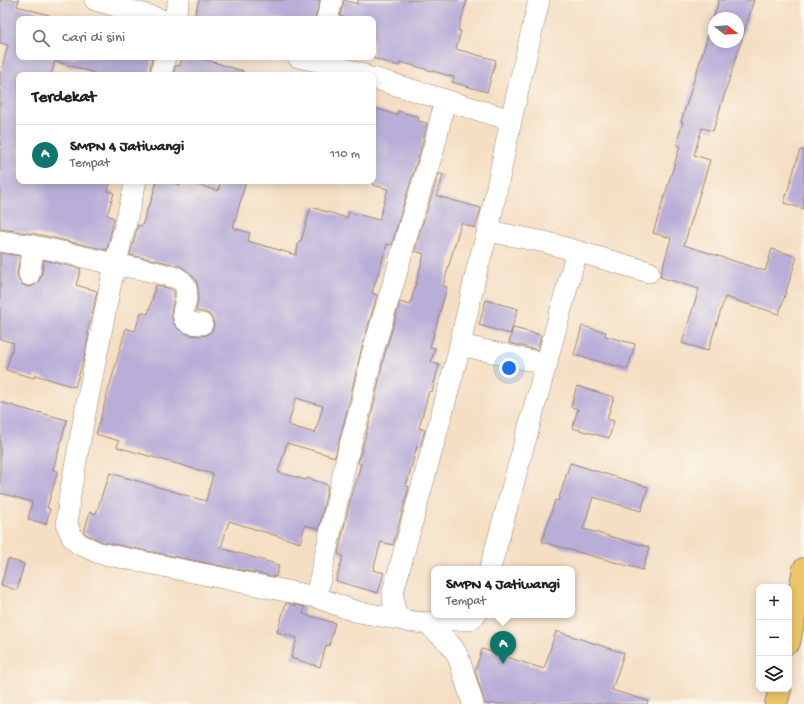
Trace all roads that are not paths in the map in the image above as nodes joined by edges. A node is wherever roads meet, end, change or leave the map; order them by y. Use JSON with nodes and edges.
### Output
{"nodes":[{"id":1,"x":95,"y":0,"type":"edge"},
{"id":2,"x":179,"y":0,"type":"edge"},
{"id":3,"x":332,"y":0,"type":"edge"},
{"id":4,"x":539,"y":0,"type":"edge"},
{"id":5,"x":150,"y":16,"type":"edge"},
{"id":6,"x":175,"y":16,"type":"edge"},
{"id":7,"x":327,"y":16,"type":"edge"},
{"id":8,"x":164,"y":60,"type":"edge"},
{"id":9,"x":316,"y":60,"type":"edge"},
{"id":10,"x":162,"y":72,"type":"edge"},
{"id":11,"x":354,"y":72,"type":"edge"},
{"id":12,"x":376,"y":79,"type":"edge"},
{"id":13,"x":445,"y":100,"type":"junction"},
{"id":14,"x":511,"y":120,"type":"junction"},
{"id":15,"x":135,"y":184,"type":"edge"},
{"id":16,"x":488,"y":231,"type":"junction"},
{"id":17,"x":0,"y":241,"type":"edge"},
{"id":18,"x":34,"y":246,"type":"junction"},
{"id":19,"x":577,"y":251,"type":"junction"},
{"id":20,"x":116,"y":264,"type":"junction"},
{"id":21,"x":649,"y":272,"type":"dead end"},
{"id":22,"x":29,"y":275,"type":"dead end"},
{"id":23,"x":202,"y":324,"type":"dead end"},
{"id":24,"x":460,"y":345,"type":"junction"},
{"id":25,"x":547,"y":364,"type":"junction"},
{"id":26,"x":491,"y":566,"type":"edge"},
{"id":27,"x":804,"y":569,"type":"edge"},
{"id":28,"x":316,"y":597,"type":"junction"},
{"id":29,"x":473,"y":618,"type":"edge"},
{"id":30,"x":403,"y":620,"type":"junction"},
{"id":31,"x":427,"y":623,"type":"junction"},
{"id":32,"x":792,"y":627,"type":"edge"},
{"id":33,"x":779,"y":692,"type":"edge"},
{"id":34,"x":473,"y":704,"type":"edge"},
{"id":35,"x":776,"y":704,"type":"edge"}],
"edges":[{"from":1,"to":5,"type":"street"},
{"from":2,"to":6,"type":"street"},
{"from":3,"to":7,"type":"street"},
{"from":4,"to":14,"type":"street"},
{"from":8,"to":10,"type":"street"},
{"from":9,"to":11,"type":"street"},
{"from":12,"to":13,"type":"street"},
{"from":13,"to":14,"type":"street"},
{"from":13,"to":28,"type":"street"},
{"from":14,"to":16,"type":"street"},
{"from":15,"to":20,"type":"street"},
{"from":16,"to":19,"type":"street"},
{"from":16,"to":24,"type":"street"},
{"from":17,"to":18,"type":"street"},
{"from":18,"to":20,"type":"street"},
{"from":18,"to":22,"type":"street"},
{"from":19,"to":21,"type":"street"},
{"from":19,"to":25,"type":"street"},
{"from":20,"to":23,"type":"street"},
{"from":20,"to":28,"type":"street"},
{"from":24,"to":25,"type":"street"},
{"from":24,"to":30,"type":"street"},
{"from":25,"to":26,"type":"street"},
{"from":27,"to":32,"type":"highway"},
{"from":28,"to":30,"type":"street"},
{"from":29,"to":31,"type":"street"},
{"from":30,"to":31,"type":"street"},
{"from":31,"to":34,"type":"street"},
{"from":33,"to":35,"type":"highway"}]}
